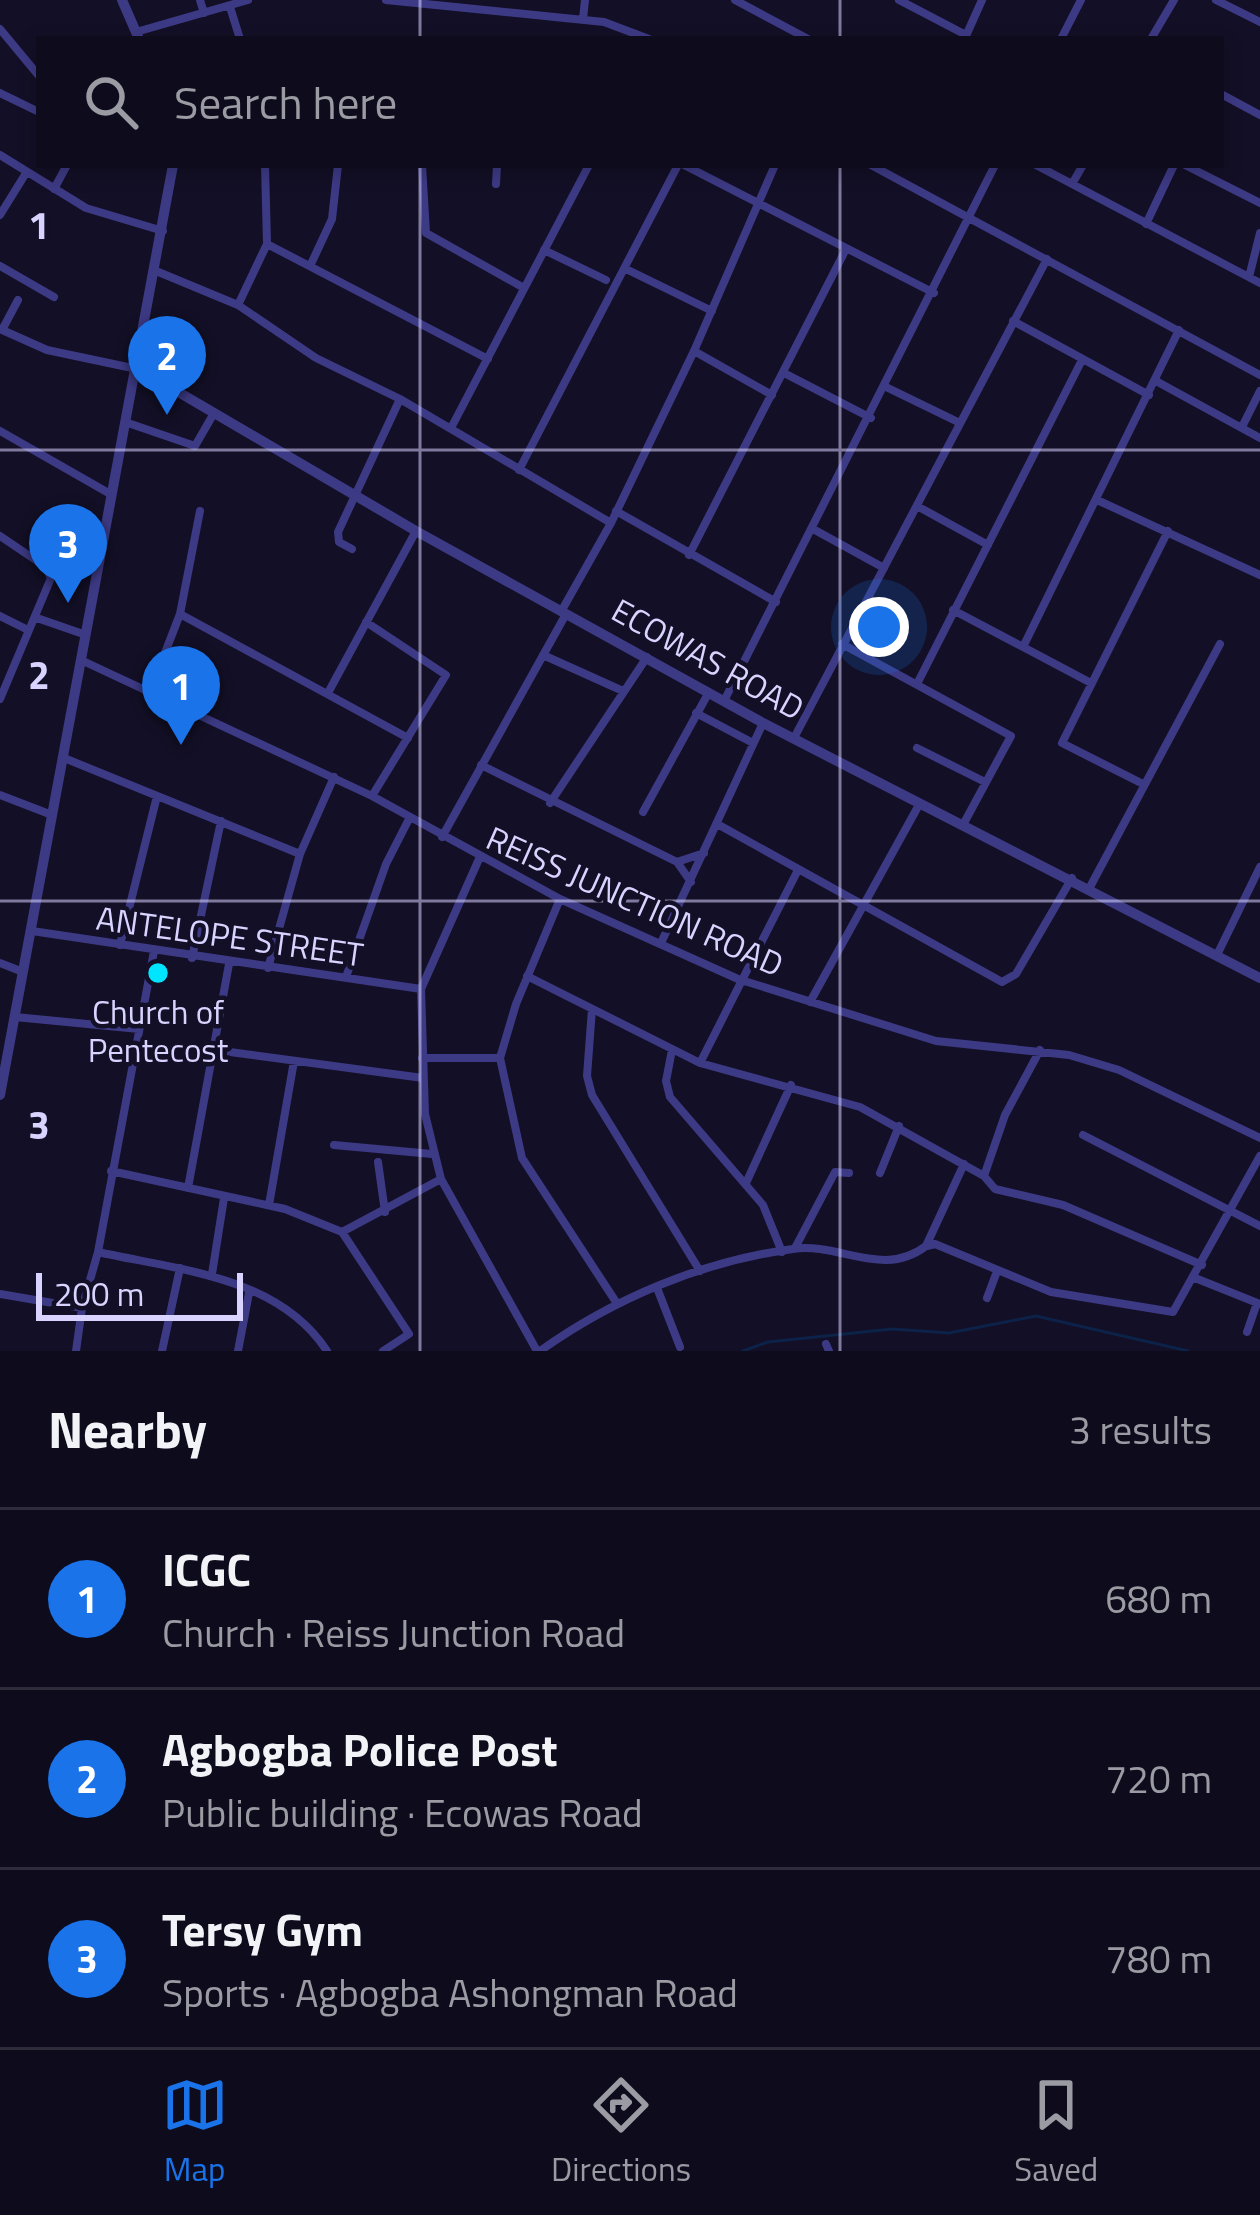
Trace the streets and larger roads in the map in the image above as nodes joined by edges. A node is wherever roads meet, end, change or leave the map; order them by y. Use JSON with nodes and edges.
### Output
{"nodes":[{"id":1,"x":122,"y":0,"type":"edge"},
{"id":2,"x":200,"y":0,"type":"edge"},
{"id":3,"x":248,"y":0,"type":"edge"},
{"id":4,"x":386,"y":0,"type":"edge"},
{"id":5,"x":584,"y":0,"type":"edge"},
{"id":6,"x":735,"y":0,"type":"edge"},
{"id":7,"x":899,"y":0,"type":"edge"},
{"id":8,"x":982,"y":0,"type":"edge"},
{"id":9,"x":1081,"y":0,"type":"edge"},
{"id":10,"x":1174,"y":0,"type":"edge"},
{"id":11,"x":1216,"y":0,"type":"edge"},
{"id":12,"x":431,"y":2,"type":"edge"},
{"id":13,"x":230,"y":7,"type":"junction"},
{"id":14,"x":204,"y":13,"type":"junction"},
{"id":15,"x":583,"y":19,"type":"junction"},
{"id":16,"x":1260,"y":22,"type":"edge"},
{"id":17,"x":0,"y":29,"type":"edge"},
{"id":18,"x":138,"y":35,"type":"edge"},
{"id":19,"x":239,"y":36,"type":"edge"},
{"id":20,"x":639,"y":36,"type":"edge"},
{"id":21,"x":802,"y":36,"type":"edge"},
{"id":22,"x":963,"y":36,"type":"edge"},
{"id":23,"x":965,"y":36,"type":"edge"},
{"id":24,"x":1063,"y":36,"type":"edge"},
{"id":25,"x":1152,"y":36,"type":"edge"},
{"id":26,"x":36,"y":72,"type":"edge"},
{"id":27,"x":0,"y":93,"type":"edge"},
{"id":28,"x":1224,"y":96,"type":"edge"},
{"id":29,"x":36,"y":111,"type":"edge"},
{"id":30,"x":1260,"y":115,"type":"edge"},
{"id":31,"x":0,"y":155,"type":"edge"},
{"id":32,"x":66,"y":168,"type":"edge"},
{"id":33,"x":173,"y":168,"type":"edge"},
{"id":34,"x":265,"y":168,"type":"edge"},
{"id":35,"x":338,"y":168,"type":"edge"},
{"id":36,"x":422,"y":168,"type":"edge"},
{"id":37,"x":497,"y":168,"type":"edge"},
{"id":38,"x":587,"y":168,"type":"edge"},
{"id":39,"x":679,"y":168,"type":"edge"},
{"id":40,"x":687,"y":168,"type":"edge"},
{"id":41,"x":775,"y":168,"type":"edge"},
{"id":42,"x":877,"y":168,"type":"edge"},
{"id":43,"x":994,"y":168,"type":"edge"},
{"id":44,"x":1042,"y":168,"type":"edge"},
{"id":45,"x":1081,"y":168,"type":"edge"},
{"id":46,"x":1173,"y":168,"type":"edge"},
{"id":47,"x":1191,"y":168,"type":"edge"},
{"id":48,"x":26,"y":173,"type":"junction"},
{"id":49,"x":496,"y":184,"type":"dead end"},
{"id":50,"x":1072,"y":184,"type":"junction"},
{"id":51,"x":55,"y":189,"type":"junction"},
{"id":52,"x":1260,"y":203,"type":"edge"},
{"id":53,"x":760,"y":207,"type":"junction"},
{"id":54,"x":0,"y":215,"type":"edge"},
{"id":55,"x":969,"y":217,"type":"junction"},
{"id":56,"x":1146,"y":224,"type":"junction"},
{"id":57,"x":163,"y":231,"type":"junction"},
{"id":58,"x":1260,"y":233,"type":"edge"},
{"id":59,"x":267,"y":244,"type":"junction"},
{"id":60,"x":846,"y":249,"type":"junction"},
{"id":61,"x":544,"y":250,"type":"junction"},
{"id":62,"x":1047,"y":259,"type":"junction"},
{"id":63,"x":311,"y":264,"type":"junction"},
{"id":64,"x":0,"y":266,"type":"edge"},
{"id":65,"x":626,"y":268,"type":"junction"},
{"id":66,"x":156,"y":271,"type":"junction"},
{"id":67,"x":1249,"y":277,"type":"junction"},
{"id":68,"x":606,"y":280,"type":"dead end"},
{"id":69,"x":1260,"y":283,"type":"edge"},
{"id":70,"x":524,"y":287,"type":"junction"},
{"id":71,"x":934,"y":293,"type":"junction"},
{"id":72,"x":54,"y":297,"type":"dead end"},
{"id":73,"x":18,"y":300,"type":"dead end"},
{"id":74,"x":238,"y":305,"type":"junction"},
{"id":75,"x":712,"y":311,"type":"junction"},
{"id":76,"x":1013,"y":321,"type":"junction"},
{"id":77,"x":1,"y":330,"type":"edge"},
{"id":78,"x":1179,"y":330,"type":"junction"},
{"id":79,"x":694,"y":351,"type":"junction"},
{"id":80,"x":488,"y":359,"type":"junction"},
{"id":81,"x":1082,"y":360,"type":"junction"},
{"id":82,"x":139,"y":369,"type":"junction"},
{"id":83,"x":784,"y":374,"type":"junction"},
{"id":84,"x":1260,"y":375,"type":"edge"},
{"id":85,"x":1156,"y":381,"type":"junction"},
{"id":86,"x":886,"y":386,"type":"junction"},
{"id":87,"x":1260,"y":391,"type":"edge"},
{"id":88,"x":772,"y":394,"type":"junction"},
{"id":89,"x":1149,"y":395,"type":"junction"},
{"id":90,"x":400,"y":399,"type":"junction"},
{"id":91,"x":214,"y":413,"type":"junction"},
{"id":92,"x":871,"y":418,"type":"junction"},
{"id":93,"x":128,"y":423,"type":"junction"},
{"id":94,"x":960,"y":424,"type":"junction"},
{"id":95,"x":451,"y":428,"type":"junction"},
{"id":96,"x":1241,"y":428,"type":"junction"},
{"id":97,"x":0,"y":431,"type":"edge"},
{"id":98,"x":1260,"y":438,"type":"edge"},
{"id":99,"x":519,"y":470,"type":"junction"},
{"id":100,"x":114,"y":495,"type":"junction"},
{"id":101,"x":354,"y":495,"type":"junction"},
{"id":102,"x":1097,"y":500,"type":"junction"},
{"id":103,"x":917,"y":506,"type":"junction"},
{"id":104,"x":200,"y":511,"type":"dead end"},
{"id":105,"x":616,"y":511,"type":"junction"},
{"id":106,"x":611,"y":523,"type":"junction"},
{"id":107,"x":813,"y":529,"type":"junction"},
{"id":108,"x":416,"y":531,"type":"junction"},
{"id":109,"x":1168,"y":532,"type":"junction"},
{"id":110,"x":0,"y":536,"type":"edge"},
{"id":111,"x":988,"y":545,"type":"junction"},
{"id":112,"x":352,"y":549,"type":"dead end"},
{"id":113,"x":688,"y":555,"type":"junction"},
{"id":114,"x":884,"y":568,"type":"junction"},
{"id":115,"x":1260,"y":575,"type":"edge"},
{"id":116,"x":776,"y":602,"type":"junction"},
{"id":117,"x":953,"y":610,"type":"junction"},
{"id":118,"x":564,"y":611,"type":"junction"},
{"id":119,"x":180,"y":614,"type":"junction"},
{"id":120,"x":0,"y":616,"type":"edge"},
{"id":121,"x":37,"y":618,"type":"junction"},
{"id":122,"x":366,"y":622,"type":"junction"},
{"id":123,"x":28,"y":630,"type":"junction"},
{"id":124,"x":88,"y":636,"type":"junction"},
{"id":125,"x":842,"y":644,"type":"junction"},
{"id":126,"x":1220,"y":644,"type":"dead end"},
{"id":127,"x":1023,"y":647,"type":"junction"},
{"id":128,"x":543,"y":655,"type":"junction"},
{"id":129,"x":647,"y":657,"type":"junction"},
{"id":130,"x":83,"y":661,"type":"junction"},
{"id":131,"x":918,"y":682,"type":"junction"},
{"id":132,"x":1091,"y":683,"type":"junction"},
{"id":133,"x":151,"y":689,"type":"junction"},
{"id":134,"x":622,"y":691,"type":"junction"},
{"id":135,"x":329,"y":692,"type":"junction"},
{"id":136,"x":709,"y":692,"type":"junction"},
{"id":137,"x":0,"y":699,"type":"edge"},
{"id":138,"x":724,"y":701,"type":"junction"},
{"id":139,"x":696,"y":713,"type":"junction"},
{"id":140,"x":764,"y":723,"type":"junction"},
{"id":141,"x":408,"y":738,"type":"junction"},
{"id":142,"x":794,"y":738,"type":"junction"},
{"id":143,"x":753,"y":743,"type":"junction"},
{"id":144,"x":917,"y":748,"type":"dead end"},
{"id":145,"x":64,"y":758,"type":"junction"},
{"id":146,"x":481,"y":765,"type":"junction"},
{"id":147,"x":334,"y":777,"type":"junction"},
{"id":148,"x":985,"y":782,"type":"junction"},
{"id":149,"x":1143,"y":784,"type":"junction"},
{"id":150,"x":0,"y":795,"type":"edge"},
{"id":151,"x":157,"y":796,"type":"junction"},
{"id":152,"x":372,"y":796,"type":"junction"},
{"id":153,"x":921,"y":801,"type":"junction"},
{"id":154,"x":550,"y":803,"type":"junction"},
{"id":155,"x":643,"y":812,"type":"dead end"},
{"id":156,"x":53,"y":815,"type":"junction"},
{"id":157,"x":409,"y":819,"type":"junction"},
{"id":158,"x":221,"y":821,"type":"junction"},
{"id":159,"x":964,"y":823,"type":"junction"},
{"id":160,"x":719,"y":825,"type":"junction"},
{"id":161,"x":442,"y":837,"type":"junction"},
{"id":162,"x":706,"y":853,"type":"junction"},
{"id":163,"x":300,"y":854,"type":"junction"},
{"id":164,"x":479,"y":859,"type":"junction"},
{"id":165,"x":676,"y":862,"type":"junction"},
{"id":166,"x":1260,"y":867,"type":"edge"},
{"id":167,"x":798,"y":870,"type":"junction"},
{"id":168,"x":1072,"y":878,"type":"junction"},
{"id":169,"x":692,"y":882,"type":"junction"},
{"id":170,"x":1090,"y":887,"type":"junction"},
{"id":171,"x":560,"y":899,"type":"junction"},
{"id":172,"x":862,"y":902,"type":"junction"},
{"id":173,"x":32,"y":931,"type":"junction"},
{"id":174,"x":662,"y":943,"type":"junction"},
{"id":175,"x":120,"y":945,"type":"junction"},
{"id":176,"x":154,"y":951,"type":"junction"},
{"id":177,"x":1217,"y":955,"type":"junction"},
{"id":178,"x":192,"y":958,"type":"junction"},
{"id":179,"x":0,"y":963,"type":"edge"},
{"id":180,"x":229,"y":964,"type":"junction"},
{"id":181,"x":268,"y":969,"type":"junction"},
{"id":182,"x":24,"y":973,"type":"junction"},
{"id":183,"x":527,"y":976,"type":"junction"},
{"id":184,"x":346,"y":977,"type":"junction"},
{"id":185,"x":1260,"y":978,"type":"edge"},
{"id":186,"x":738,"y":979,"type":"junction"},
{"id":187,"x":421,"y":989,"type":"junction"},
{"id":188,"x":810,"y":1002,"type":"junction"},
{"id":189,"x":592,"y":1009,"type":"junction"},
{"id":190,"x":15,"y":1017,"type":"junction"},
{"id":191,"x":140,"y":1029,"type":"junction"},
{"id":192,"x":5,"y":1043,"type":"edge"},
{"id":193,"x":215,"y":1050,"type":"junction"},
{"id":194,"x":672,"y":1050,"type":"junction"},
{"id":195,"x":1040,"y":1050,"type":"junction"},
{"id":196,"x":422,"y":1058,"type":"junction"},
{"id":197,"x":500,"y":1058,"type":"junction"},
{"id":198,"x":294,"y":1061,"type":"junction"},
{"id":199,"x":700,"y":1063,"type":"junction"},
{"id":200,"x":423,"y":1078,"type":"junction"},
{"id":201,"x":791,"y":1085,"type":"junction"},
{"id":202,"x":0,"y":1095,"type":"edge"},
{"id":203,"x":899,"y":1126,"type":"junction"},
{"id":204,"x":1083,"y":1135,"type":"dead end"},
{"id":205,"x":1260,"y":1138,"type":"edge"},
{"id":206,"x":334,"y":1145,"type":"dead end"},
{"id":207,"x":432,"y":1154,"type":"junction"},
{"id":208,"x":1260,"y":1156,"type":"edge"},
{"id":209,"x":378,"y":1162,"type":"dead end"},
{"id":210,"x":964,"y":1164,"type":"junction"},
{"id":211,"x":111,"y":1172,"type":"junction"},
{"id":212,"x":849,"y":1173,"type":"dead end"},
{"id":213,"x":880,"y":1173,"type":"dead end"},
{"id":214,"x":984,"y":1176,"type":"junction"},
{"id":215,"x":441,"y":1179,"type":"junction"},
{"id":216,"x":746,"y":1183,"type":"junction"},
{"id":217,"x":188,"y":1188,"type":"junction"},
{"id":218,"x":224,"y":1198,"type":"junction"},
{"id":219,"x":269,"y":1205,"type":"junction"},
{"id":220,"x":1233,"y":1208,"type":"junction"},
{"id":221,"x":385,"y":1212,"type":"junction"},
{"id":222,"x":1260,"y":1226,"type":"edge"},
{"id":223,"x":342,"y":1232,"type":"junction"},
{"id":224,"x":926,"y":1246,"type":"junction"},
{"id":225,"x":795,"y":1248,"type":"junction"},
{"id":226,"x":98,"y":1252,"type":"junction"},
{"id":227,"x":782,"y":1252,"type":"junction"},
{"id":228,"x":1202,"y":1265,"type":"junction"},
{"id":229,"x":180,"y":1268,"type":"junction"},
{"id":230,"x":700,"y":1271,"type":"junction"},
{"id":231,"x":212,"y":1274,"type":"junction"},
{"id":232,"x":996,"y":1274,"type":"junction"},
{"id":233,"x":1195,"y":1278,"type":"junction"},
{"id":234,"x":657,"y":1288,"type":"junction"},
{"id":235,"x":249,"y":1293,"type":"junction"},
{"id":236,"x":0,"y":1294,"type":"edge"},
{"id":237,"x":987,"y":1298,"type":"dead end"},
{"id":238,"x":616,"y":1302,"type":"junction"},
{"id":239,"x":1258,"y":1304,"type":"edge"},
{"id":240,"x":82,"y":1308,"type":"junction"},
{"id":241,"x":1247,"y":1332,"type":"dead end"},
{"id":242,"x":680,"y":1347,"type":"dead end"},
{"id":243,"x":76,"y":1351,"type":"edge"},
{"id":244,"x":162,"y":1351,"type":"edge"},
{"id":245,"x":238,"y":1351,"type":"edge"},
{"id":246,"x":327,"y":1351,"type":"edge"},
{"id":247,"x":383,"y":1351,"type":"edge"},
{"id":248,"x":539,"y":1351,"type":"edge"}],
"edges":[{"from":1,"to":18,"type":"street"},
{"from":2,"to":14,"type":"street"},
{"from":3,"to":13,"type":"street"},
{"from":4,"to":12,"type":"street"},
{"from":5,"to":15,"type":"street"},
{"from":6,"to":21,"type":"street"},
{"from":7,"to":22,"type":"street"},
{"from":8,"to":23,"type":"street"},
{"from":9,"to":24,"type":"street"},
{"from":10,"to":25,"type":"street"},
{"from":11,"to":16,"type":"street"},
{"from":12,"to":15,"type":"street"},
{"from":13,"to":14,"type":"street"},
{"from":13,"to":19,"type":"street"},
{"from":14,"to":18,"type":"street"},
{"from":15,"to":20,"type":"street"},
{"from":17,"to":26,"type":"street"},
{"from":27,"to":29,"type":"street"},
{"from":28,"to":30,"type":"street"},
{"from":31,"to":48,"type":"street"},
{"from":32,"to":51,"type":"street"},
{"from":33,"to":57,"type":"street"},
{"from":34,"to":59,"type":"street"},
{"from":35,"to":63,"type":"street"},
{"from":36,"to":70,"type":"street"},
{"from":37,"to":49,"type":"street"},
{"from":38,"to":61,"type":"street"},
{"from":39,"to":65,"type":"street"},
{"from":40,"to":53,"type":"street"},
{"from":41,"to":53,"type":"street"},
{"from":42,"to":55,"type":"street"},
{"from":43,"to":55,"type":"street"},
{"from":44,"to":50,"type":"street"},
{"from":45,"to":50,"type":"street"},
{"from":46,"to":56,"type":"street"},
{"from":47,"to":52,"type":"street"},
{"from":48,"to":51,"type":"street"},
{"from":48,"to":54,"type":"street"},
{"from":50,"to":56,"type":"street"},
{"from":51,"to":57,"type":"street"},
{"from":53,"to":60,"type":"street"},
{"from":53,"to":75,"type":"street"},
{"from":55,"to":62,"type":"street"},
{"from":55,"to":71,"type":"street"},
{"from":56,"to":67,"type":"street"},
{"from":57,"to":66,"type":"street"},
{"from":58,"to":67,"type":"street"},
{"from":59,"to":63,"type":"street"},
{"from":59,"to":74,"type":"street"},
{"from":60,"to":71,"type":"street"},
{"from":60,"to":83,"type":"street"},
{"from":61,"to":68,"type":"street"},
{"from":61,"to":70,"type":"street"},
{"from":62,"to":76,"type":"street"},
{"from":62,"to":78,"type":"street"},
{"from":63,"to":80,"type":"street"},
{"from":64,"to":72,"type":"street"},
{"from":65,"to":75,"type":"street"},
{"from":65,"to":99,"type":"street"},
{"from":66,"to":74,"type":"street"},
{"from":66,"to":82,"type":"street"},
{"from":67,"to":69,"type":"street"},
{"from":70,"to":80,"type":"street"},
{"from":71,"to":86,"type":"street"},
{"from":73,"to":77,"type":"street"},
{"from":74,"to":90,"type":"street"},
{"from":75,"to":79,"type":"street"},
{"from":76,"to":81,"type":"street"},
{"from":76,"to":94,"type":"street"},
{"from":77,"to":82,"type":"street"},
{"from":78,"to":84,"type":"street"},
{"from":78,"to":85,"type":"street"},
{"from":79,"to":88,"type":"street"},
{"from":79,"to":105,"type":"street"},
{"from":80,"to":95,"type":"street"},
{"from":81,"to":89,"type":"street"},
{"from":81,"to":111,"type":"street"},
{"from":82,"to":91,"type":"street","name":"ECOWAS ROAD"},
{"from":82,"to":93,"type":"street"},
{"from":83,"to":88,"type":"street"},
{"from":83,"to":92,"type":"street"},
{"from":85,"to":89,"type":"street"},
{"from":85,"to":96,"type":"street"},
{"from":86,"to":92,"type":"street"},
{"from":86,"to":94,"type":"street"},
{"from":87,"to":96,"type":"street"},
{"from":88,"to":113,"type":"street"},
{"from":89,"to":102,"type":"street"},
{"from":90,"to":95,"type":"street"},
{"from":90,"to":101,"type":"street"},
{"from":91,"to":93,"type":"street"},
{"from":91,"to":101,"type":"street","name":"ECOWAS ROAD"},
{"from":92,"to":107,"type":"street"},
{"from":93,"to":100,"type":"street"},
{"from":94,"to":103,"type":"street"},
{"from":95,"to":99,"type":"street"},
{"from":96,"to":98,"type":"street"},
{"from":97,"to":100,"type":"street"},
{"from":99,"to":106,"type":"street"},
{"from":100,"to":124,"type":"street"},
{"from":101,"to":108,"type":"street","name":"ECOWAS ROAD"},
{"from":101,"to":112,"type":"street"},
{"from":102,"to":109,"type":"street"},
{"from":102,"to":127,"type":"street"},
{"from":103,"to":111,"type":"street"},
{"from":103,"to":114,"type":"street"},
{"from":104,"to":119,"type":"street"},
{"from":105,"to":106,"type":"street"},
{"from":105,"to":113,"type":"street"},
{"from":106,"to":118,"type":"street"},
{"from":107,"to":114,"type":"street"},
{"from":107,"to":116,"type":"street"},
{"from":108,"to":118,"type":"street","name":"ECOWAS ROAD"},
{"from":108,"to":122,"type":"street"},
{"from":109,"to":115,"type":"street"},
{"from":109,"to":132,"type":"street"},
{"from":110,"to":121,"type":"street"},
{"from":111,"to":117,"type":"street"},
{"from":113,"to":116,"type":"street"},
{"from":114,"to":125,"type":"street"},
{"from":116,"to":138,"type":"street"},
{"from":117,"to":127,"type":"street"},
{"from":117,"to":131,"type":"street"},
{"from":118,"to":128,"type":"street"},
{"from":118,"to":129,"type":"street","name":"ECOWAS ROAD"},
{"from":119,"to":133,"type":"street"},
{"from":119,"to":135,"type":"street"},
{"from":120,"to":123,"type":"street"},
{"from":121,"to":123,"type":"street"},
{"from":121,"to":124,"type":"street"},
{"from":122,"to":135,"type":"street"},
{"from":122,"to":141,"type":"street"},
{"from":123,"to":137,"type":"street"},
{"from":124,"to":130,"type":"street"},
{"from":125,"to":131,"type":"street"},
{"from":125,"to":142,"type":"street"},
{"from":126,"to":149,"type":"street"},
{"from":127,"to":132,"type":"street"},
{"from":128,"to":134,"type":"street"},
{"from":128,"to":146,"type":"street"},
{"from":129,"to":134,"type":"street"},
{"from":129,"to":136,"type":"street","name":"ECOWAS ROAD"},
{"from":130,"to":133,"type":"street","name":"REISS JUNCTION ROAD"},
{"from":130,"to":145,"type":"street"},
{"from":131,"to":148,"type":"street"},
{"from":132,"to":149,"type":"street"},
{"from":133,"to":147,"type":"street","name":"REISS JUNCTION ROAD"},
{"from":134,"to":154,"type":"street"},
{"from":135,"to":141,"type":"street"},
{"from":136,"to":138,"type":"street","name":"ECOWAS ROAD"},
{"from":136,"to":139,"type":"street"},
{"from":138,"to":140,"type":"street","name":"ECOWAS ROAD"},
{"from":139,"to":143,"type":"street"},
{"from":139,"to":155,"type":"street"},
{"from":140,"to":142,"type":"street","name":"ECOWAS ROAD"},
{"from":140,"to":143,"type":"street"},
{"from":141,"to":152,"type":"street"},
{"from":142,"to":153,"type":"street","name":"ECOWAS ROAD"},
{"from":143,"to":160,"type":"street"},
{"from":144,"to":148,"type":"street"},
{"from":145,"to":151,"type":"street"},
{"from":145,"to":156,"type":"street"},
{"from":146,"to":154,"type":"street"},
{"from":146,"to":161,"type":"street"},
{"from":147,"to":152,"type":"street","name":"REISS JUNCTION ROAD"},
{"from":147,"to":163,"type":"street"},
{"from":148,"to":159,"type":"street"},
{"from":149,"to":170,"type":"street"},
{"from":150,"to":156,"type":"street"},
{"from":151,"to":158,"type":"street"},
{"from":151,"to":175,"type":"street"},
{"from":152,"to":157,"type":"street","name":"REISS JUNCTION ROAD"},
{"from":153,"to":159,"type":"street","name":"ECOWAS ROAD"},
{"from":153,"to":172,"type":"street"},
{"from":154,"to":165,"type":"street"},
{"from":156,"to":173,"type":"street"},
{"from":157,"to":161,"type":"street","name":"REISS JUNCTION ROAD"},
{"from":157,"to":184,"type":"street"},
{"from":158,"to":163,"type":"street"},
{"from":158,"to":178,"type":"street"},
{"from":159,"to":168,"type":"street","name":"ECOWAS ROAD"},
{"from":160,"to":162,"type":"street"},
{"from":160,"to":167,"type":"street"},
{"from":161,"to":164,"type":"street","name":"REISS JUNCTION ROAD"},
{"from":162,"to":165,"type":"street"},
{"from":162,"to":169,"type":"street"},
{"from":163,"to":181,"type":"street"},
{"from":164,"to":171,"type":"street","name":"REISS JUNCTION ROAD"},
{"from":164,"to":187,"type":"street"},
{"from":165,"to":169,"type":"street"},
{"from":166,"to":177,"type":"street"},
{"from":167,"to":172,"type":"street"},
{"from":167,"to":186,"type":"street"},
{"from":168,"to":170,"type":"street","name":"ECOWAS ROAD"},
{"from":168,"to":172,"type":"street"},
{"from":169,"to":174,"type":"street"},
{"from":170,"to":177,"type":"street","name":"ECOWAS ROAD"},
{"from":171,"to":174,"type":"street","name":"REISS JUNCTION ROAD"},
{"from":171,"to":183,"type":"street"},
{"from":172,"to":188,"type":"street"},
{"from":173,"to":175,"type":"street","name":"ANTELOPE STREET"},
{"from":173,"to":182,"type":"street"},
{"from":174,"to":186,"type":"street","name":"REISS JUNCTION ROAD"},
{"from":175,"to":176,"type":"street","name":"ANTELOPE STREET"},
{"from":176,"to":178,"type":"street","name":"ANTELOPE STREET"},
{"from":176,"to":191,"type":"street"},
{"from":177,"to":185,"type":"street","name":"ECOWAS ROAD"},
{"from":178,"to":180,"type":"street","name":"ANTELOPE STREET"},
{"from":179,"to":182,"type":"street"},
{"from":180,"to":181,"type":"street","name":"ANTELOPE STREET"},
{"from":180,"to":193,"type":"street"},
{"from":181,"to":184,"type":"street","name":"ANTELOPE STREET"},
{"from":182,"to":190,"type":"street"},
{"from":183,"to":189,"type":"street"},
{"from":183,"to":197,"type":"street"},
{"from":184,"to":187,"type":"street","name":"ANTELOPE STREET"},
{"from":186,"to":188,"type":"street","name":"REISS JUNCTION ROAD"},
{"from":186,"to":199,"type":"street"},
{"from":187,"to":196,"type":"street"},
{"from":188,"to":195,"type":"street","name":"REISS JUNCTION ROAD"},
{"from":189,"to":194,"type":"street"},
{"from":189,"to":230,"type":"street"},
{"from":190,"to":191,"type":"street"},
{"from":190,"to":192,"type":"street"},
{"from":191,"to":211,"type":"street"},
{"from":192,"to":202,"type":"street"},
{"from":193,"to":198,"type":"street"},
{"from":193,"to":217,"type":"street"},
{"from":194,"to":199,"type":"street"},
{"from":194,"to":216,"type":"street"},
{"from":195,"to":205,"type":"street","name":"REISS JUNCTION ROAD"},
{"from":195,"to":214,"type":"street"},
{"from":196,"to":197,"type":"street"},
{"from":196,"to":200,"type":"street"},
{"from":197,"to":238,"type":"street"},
{"from":198,"to":200,"type":"street"},
{"from":198,"to":219,"type":"street"},
{"from":199,"to":201,"type":"street"},
{"from":200,"to":207,"type":"street"},
{"from":201,"to":203,"type":"street"},
{"from":201,"to":216,"type":"street"},
{"from":203,"to":210,"type":"street"},
{"from":203,"to":213,"type":"street"},
{"from":204,"to":220,"type":"street"},
{"from":206,"to":207,"type":"street"},
{"from":207,"to":215,"type":"street"},
{"from":208,"to":220,"type":"street"},
{"from":209,"to":221,"type":"street"},
{"from":210,"to":214,"type":"street"},
{"from":210,"to":224,"type":"street"},
{"from":211,"to":217,"type":"street"},
{"from":211,"to":226,"type":"street"},
{"from":212,"to":225,"type":"street"},
{"from":214,"to":228,"type":"street"},
{"from":215,"to":221,"type":"street"},
{"from":215,"to":248,"type":"street"},
{"from":216,"to":227,"type":"street"},
{"from":217,"to":218,"type":"street"},
{"from":218,"to":219,"type":"street"},
{"from":218,"to":231,"type":"street"},
{"from":219,"to":223,"type":"street"},
{"from":220,"to":222,"type":"street"},
{"from":220,"to":228,"type":"street"},
{"from":221,"to":223,"type":"street"},
{"from":223,"to":247,"type":"street"},
{"from":224,"to":225,"type":"street"},
{"from":224,"to":232,"type":"street"},
{"from":225,"to":227,"type":"street"},
{"from":226,"to":229,"type":"street"},
{"from":226,"to":240,"type":"street"},
{"from":227,"to":230,"type":"street"},
{"from":228,"to":233,"type":"street"},
{"from":229,"to":231,"type":"street"},
{"from":229,"to":244,"type":"street"},
{"from":230,"to":234,"type":"street"},
{"from":231,"to":235,"type":"street"},
{"from":232,"to":233,"type":"street"},
{"from":232,"to":237,"type":"street"},
{"from":233,"to":239,"type":"street"},
{"from":234,"to":238,"type":"street"},
{"from":234,"to":242,"type":"street"},
{"from":235,"to":245,"type":"street"},
{"from":235,"to":246,"type":"street"},
{"from":236,"to":240,"type":"street"},
{"from":238,"to":248,"type":"street"},
{"from":239,"to":241,"type":"street"},
{"from":240,"to":243,"type":"street"}]}
